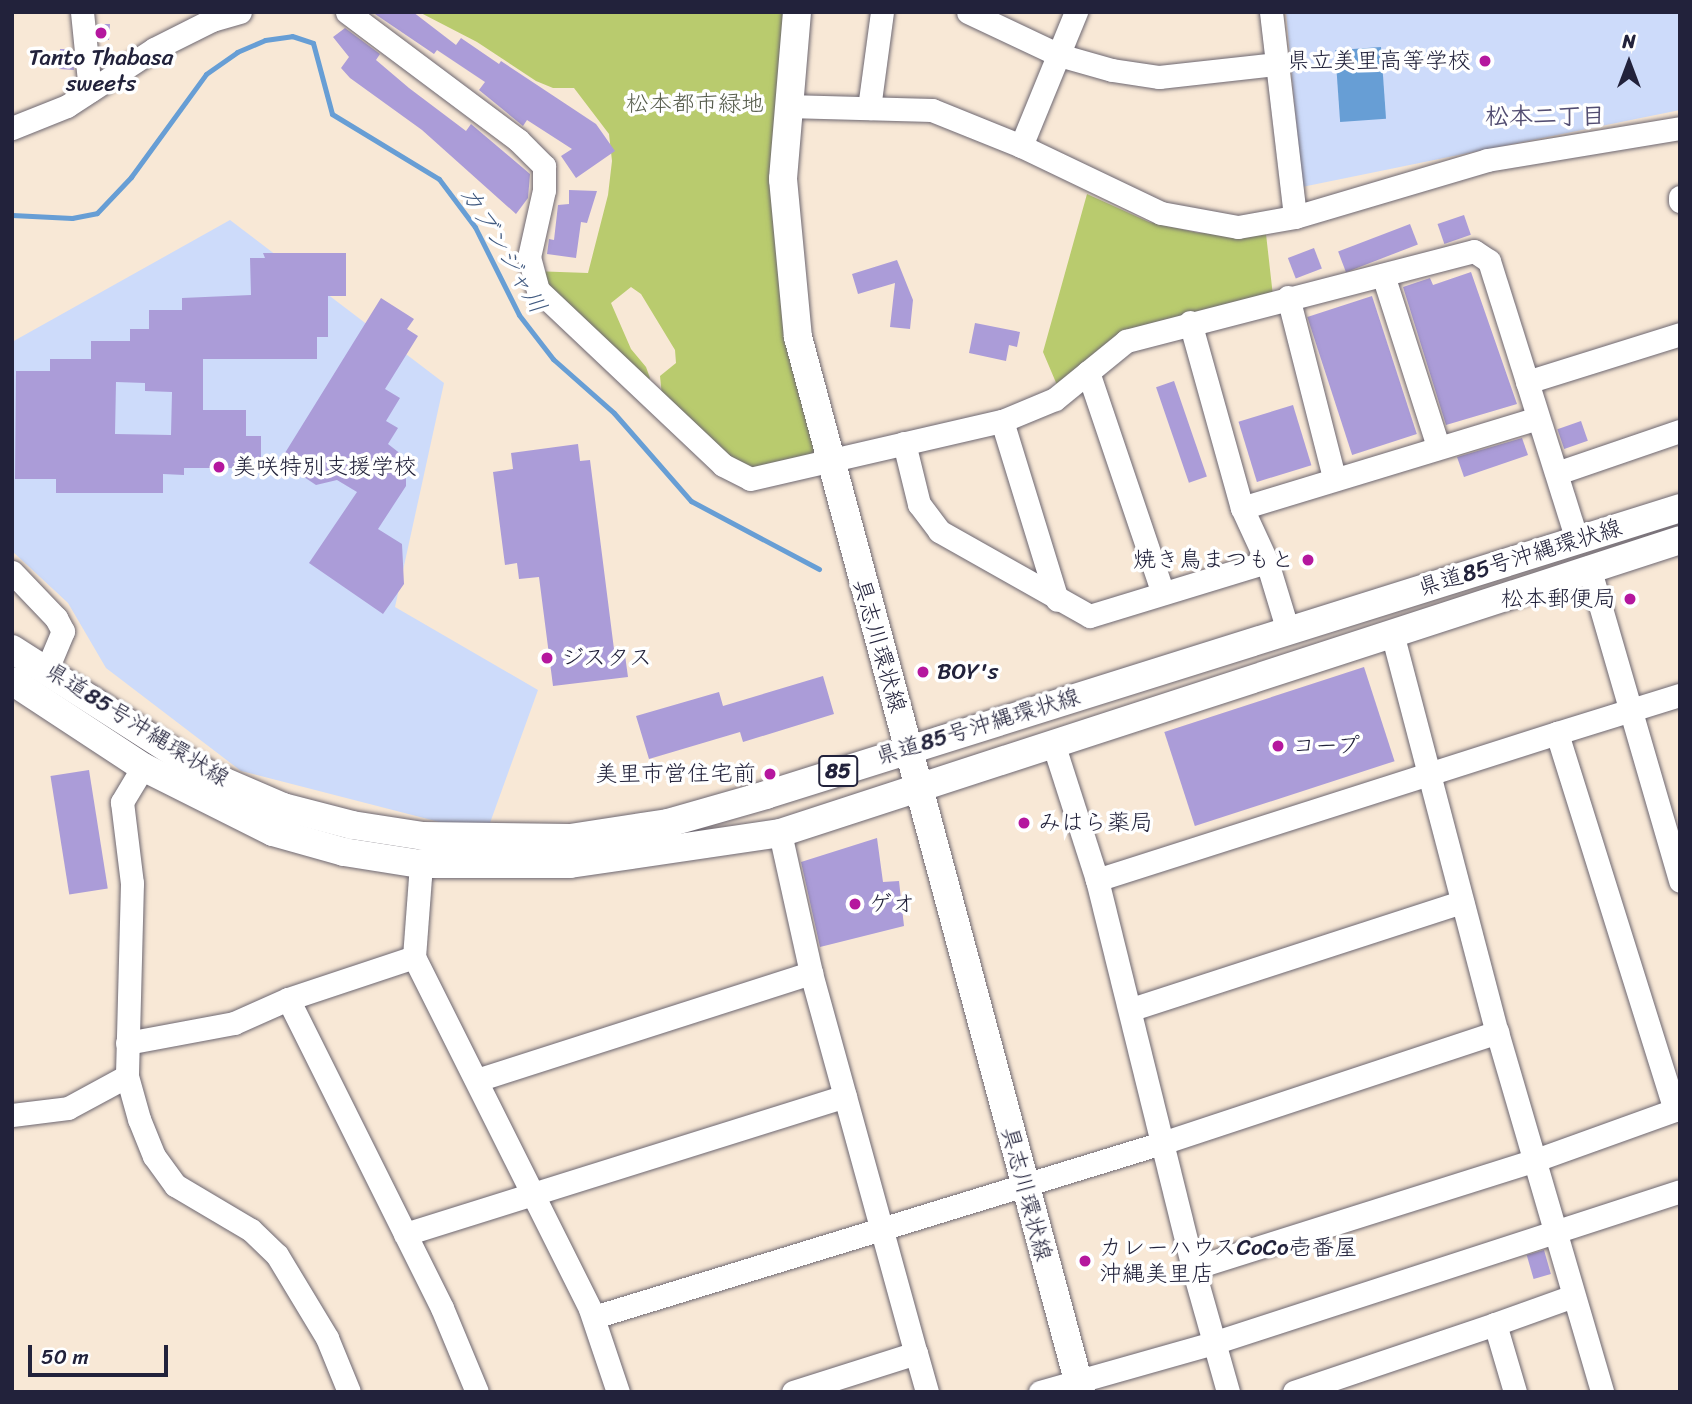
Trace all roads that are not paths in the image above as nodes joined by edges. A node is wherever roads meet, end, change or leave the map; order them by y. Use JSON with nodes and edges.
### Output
{"nodes":[{"id":1,"x":82,"y":12,"type":"edge"},
{"id":2,"x":240,"y":12,"type":"edge"},
{"id":3,"x":347,"y":12,"type":"edge"},
{"id":4,"x":797,"y":12,"type":"edge"},
{"id":5,"x":882,"y":12,"type":"edge"},
{"id":6,"x":968,"y":12,"type":"edge"},
{"id":7,"x":1076,"y":12,"type":"edge"},
{"id":8,"x":1271,"y":12,"type":"edge"},
{"id":9,"x":210,"y":16,"type":"edge"},
{"id":10,"x":1059,"y":55,"type":"junction"},
{"id":11,"x":1277,"y":64,"type":"junction"},
{"id":12,"x":90,"y":91,"type":"junction"},
{"id":13,"x":787,"y":106,"type":"junction"},
{"id":14,"x":869,"y":108,"type":"junction"},
{"id":15,"x":12,"y":128,"type":"edge"},
{"id":16,"x":1680,"y":128,"type":"edge"},
{"id":17,"x":1021,"y":146,"type":"junction"},
{"id":18,"x":1295,"y":217,"type":"junction"},
{"id":19,"x":1383,"y":275,"type":"junction"},
{"id":20,"x":1287,"y":297,"type":"junction"},
{"id":21,"x":1190,"y":322,"type":"junction"},
{"id":22,"x":1680,"y":334,"type":"edge"},
{"id":23,"x":1088,"y":372,"type":"junction"},
{"id":24,"x":1527,"y":382,"type":"junction"},
{"id":25,"x":1538,"y":418,"type":"junction"},
{"id":26,"x":1002,"y":421,"type":"junction"},
{"id":27,"x":1680,"y":432,"type":"edge"},
{"id":28,"x":904,"y":443,"type":"junction"},
{"id":29,"x":1438,"y":446,"type":"junction"},
{"id":30,"x":828,"y":464,"type":"junction"},
{"id":31,"x":1557,"y":473,"type":"junction"},
{"id":32,"x":1334,"y":478,"type":"junction"},
{"id":33,"x":1242,"y":508,"type":"junction"},
{"id":34,"x":1680,"y":508,"type":"edge"},
{"id":35,"x":1577,"y":540,"type":"junction"},
{"id":36,"x":1680,"y":540,"type":"edge"},
{"id":37,"x":1267,"y":562,"type":"junction"},
{"id":38,"x":1589,"y":568,"type":"junction"},
{"id":39,"x":12,"y":572,"type":"edge"},
{"id":40,"x":1163,"y":593,"type":"junction"},
{"id":41,"x":1057,"y":600,"type":"junction"},
{"id":42,"x":1287,"y":631,"type":"junction"},
{"id":43,"x":1392,"y":633,"type":"junction"},
{"id":44,"x":12,"y":649,"type":"edge"},
{"id":45,"x":47,"y":669,"type":"junction"},
{"id":46,"x":12,"y":681,"type":"edge"},
{"id":47,"x":1680,"y":695,"type":"edge"},
{"id":48,"x":1628,"y":710,"type":"junction"},
{"id":49,"x":1557,"y":733,"type":"junction"},
{"id":50,"x":1053,"y":743,"type":"junction"},
{"id":51,"x":909,"y":748,"type":"junction"},
{"id":52,"x":143,"y":767,"type":"junction"},
{"id":53,"x":1429,"y":776,"type":"junction"},
{"id":54,"x":919,"y":788,"type":"junction"},
{"id":55,"x":780,"y":834,"type":"junction"},
{"id":56,"x":421,"y":864,"type":"junction"},
{"id":57,"x":1097,"y":880,"type":"junction"},
{"id":58,"x":1680,"y":881,"type":"edge"},
{"id":59,"x":1462,"y":902,"type":"junction"},
{"id":60,"x":414,"y":957,"type":"junction"},
{"id":61,"x":811,"y":973,"type":"junction"},
{"id":62,"x":288,"y":999,"type":"junction"},
{"id":63,"x":1132,"y":1009,"type":"junction"},
{"id":64,"x":1497,"y":1032,"type":"junction"},
{"id":65,"x":127,"y":1043,"type":"junction"},
{"id":66,"x":127,"y":1076,"type":"junction"},
{"id":67,"x":477,"y":1080,"type":"junction"},
{"id":68,"x":845,"y":1096,"type":"junction"},
{"id":69,"x":1677,"y":1109,"type":"edge"},
{"id":70,"x":12,"y":1115,"type":"edge"},
{"id":71,"x":1165,"y":1142,"type":"junction"},
{"id":72,"x":1533,"y":1161,"type":"junction"},
{"id":73,"x":1023,"y":1185,"type":"junction"},
{"id":74,"x":534,"y":1191,"type":"junction"},
{"id":75,"x":1680,"y":1191,"type":"edge"},
{"id":76,"x":881,"y":1226,"type":"junction"},
{"id":77,"x":1554,"y":1231,"type":"junction"},
{"id":78,"x":405,"y":1234,"type":"junction"},
{"id":79,"x":1193,"y":1268,"type":"junction"},
{"id":80,"x":1573,"y":1296,"type":"junction"},
{"id":81,"x":594,"y":1317,"type":"junction"},
{"id":82,"x":1495,"y":1324,"type":"junction"},
{"id":83,"x":1213,"y":1343,"type":"junction"},
{"id":84,"x":916,"y":1353,"type":"junction"},
{"id":85,"x":1079,"y":1385,"type":"edge"},
{"id":86,"x":349,"y":1392,"type":"edge"},
{"id":87,"x":477,"y":1392,"type":"edge"},
{"id":88,"x":618,"y":1392,"type":"edge"},
{"id":89,"x":793,"y":1392,"type":"edge"},
{"id":90,"x":927,"y":1392,"type":"edge"},
{"id":91,"x":1040,"y":1392,"type":"edge"},
{"id":92,"x":1228,"y":1392,"type":"edge"},
{"id":93,"x":1294,"y":1392,"type":"edge"},
{"id":94,"x":1515,"y":1392,"type":"edge"},
{"id":95,"x":1602,"y":1392,"type":"edge"}],
"edges":[{"from":1,"to":12,"type":"street"},
{"from":2,"to":9,"type":"street"},
{"from":3,"to":30,"type":"street"},
{"from":4,"to":13,"type":"main road","name":"具志川環状線"},
{"from":5,"to":14,"type":"street"},
{"from":6,"to":10,"type":"street"},
{"from":7,"to":10,"type":"street"},
{"from":8,"to":11,"type":"street"},
{"from":9,"to":12,"type":"street"},
{"from":10,"to":11,"type":"street"},
{"from":10,"to":17,"type":"street"},
{"from":11,"to":18,"type":"street"},
{"from":12,"to":15,"type":"street"},
{"from":13,"to":14,"type":"street"},
{"from":13,"to":30,"type":"main road","name":"具志川環状線"},
{"from":14,"to":17,"type":"street"},
{"from":16,"to":18,"type":"street"},
{"from":17,"to":18,"type":"street"},
{"from":19,"to":20,"type":"street"},
{"from":19,"to":24,"type":"street"},
{"from":19,"to":29,"type":"street"},
{"from":20,"to":21,"type":"street"},
{"from":20,"to":32,"type":"street"},
{"from":21,"to":23,"type":"street"},
{"from":21,"to":33,"type":"street"},
{"from":22,"to":24,"type":"street"},
{"from":23,"to":26,"type":"street"},
{"from":23,"to":40,"type":"street"},
{"from":24,"to":25,"type":"street"},
{"from":25,"to":29,"type":"street"},
{"from":25,"to":31,"type":"street"},
{"from":26,"to":28,"type":"street"},
{"from":26,"to":41,"type":"street"},
{"from":27,"to":31,"type":"street"},
{"from":28,"to":30,"type":"street"},
{"from":28,"to":41,"type":"street"},
{"from":29,"to":32,"type":"street"},
{"from":30,"to":51,"type":"main road","name":"具志川環状線"},
{"from":31,"to":35,"type":"street"},
{"from":32,"to":33,"type":"street"},
{"from":33,"to":37,"type":"street"},
{"from":34,"to":35,"type":"main road","name":"県道85号沖縄環状線","number":"85"},
{"from":35,"to":42,"type":"main road","name":"県道85号沖縄環状線","number":"85"},
{"from":36,"to":38,"type":"main road","name":"県道85号沖縄環状線","number":"85"},
{"from":37,"to":40,"type":"street"},
{"from":37,"to":42,"type":"street"},
{"from":38,"to":43,"type":"main road","name":"県道85号沖縄環状線","number":"85"},
{"from":38,"to":48,"type":"street"},
{"from":39,"to":45,"type":"street"},
{"from":40,"to":41,"type":"street"},
{"from":42,"to":51,"type":"main road","name":"県道85号沖縄環状線","number":"85"},
{"from":43,"to":50,"type":"main road","name":"県道85号沖縄環状線","number":"85"},
{"from":43,"to":53,"type":"street"},
{"from":44,"to":45,"type":"main road","name":"県道85号沖縄環状線","number":"85"},
{"from":45,"to":51,"type":"main road","name":"県道85号沖縄環状線","number":"85"},
{"from":46,"to":52,"type":"main road","name":"県道85号沖縄環状線","number":"85"},
{"from":47,"to":48,"type":"street"},
{"from":48,"to":49,"type":"street"},
{"from":48,"to":58,"type":"street"},
{"from":49,"to":53,"type":"street"},
{"from":49,"to":69,"type":"street"},
{"from":50,"to":54,"type":"main road","name":"県道85号沖縄環状線","number":"85"},
{"from":50,"to":57,"type":"street"},
{"from":51,"to":54,"type":"main road","name":"具志川環状線"},
{"from":52,"to":56,"type":"main road","name":"県道85号沖縄環状線","number":"85"},
{"from":52,"to":65,"type":"street"},
{"from":53,"to":57,"type":"street"},
{"from":53,"to":59,"type":"street"},
{"from":54,"to":55,"type":"main road","name":"県道85号沖縄環状線","number":"85"},
{"from":54,"to":73,"type":"main road","name":"具志川環状線"},
{"from":55,"to":56,"type":"main road","name":"県道85号沖縄環状線","number":"85"},
{"from":55,"to":61,"type":"street"},
{"from":56,"to":60,"type":"street"},
{"from":57,"to":63,"type":"street"},
{"from":59,"to":63,"type":"street"},
{"from":59,"to":64,"type":"street"},
{"from":60,"to":62,"type":"street"},
{"from":60,"to":67,"type":"street"},
{"from":61,"to":67,"type":"street"},
{"from":61,"to":68,"type":"street"},
{"from":62,"to":65,"type":"street"},
{"from":62,"to":78,"type":"street"},
{"from":63,"to":71,"type":"street"},
{"from":64,"to":71,"type":"street"},
{"from":64,"to":72,"type":"street"},
{"from":65,"to":66,"type":"street"},
{"from":66,"to":70,"type":"street"},
{"from":66,"to":86,"type":"street"},
{"from":67,"to":74,"type":"street"},
{"from":68,"to":74,"type":"street"},
{"from":68,"to":76,"type":"street"},
{"from":69,"to":72,"type":"street"},
{"from":71,"to":73,"type":"street"},
{"from":71,"to":79,"type":"street"},
{"from":72,"to":77,"type":"street"},
{"from":72,"to":79,"type":"street"},
{"from":73,"to":76,"type":"street"},
{"from":73,"to":85,"type":"main road","name":"具志川環状線"},
{"from":74,"to":78,"type":"street"},
{"from":74,"to":81,"type":"street"},
{"from":75,"to":77,"type":"street"},
{"from":76,"to":81,"type":"street"},
{"from":76,"to":84,"type":"street"},
{"from":77,"to":80,"type":"street"},
{"from":77,"to":83,"type":"street"},
{"from":78,"to":87,"type":"street"},
{"from":79,"to":83,"type":"street"},
{"from":80,"to":82,"type":"street"},
{"from":80,"to":95,"type":"street"},
{"from":81,"to":88,"type":"street"},
{"from":82,"to":93,"type":"street"},
{"from":82,"to":94,"type":"street"},
{"from":83,"to":85,"type":"street"},
{"from":83,"to":92,"type":"street"},
{"from":84,"to":89,"type":"street"},
{"from":84,"to":90,"type":"street"},
{"from":85,"to":91,"type":"street"}]}
